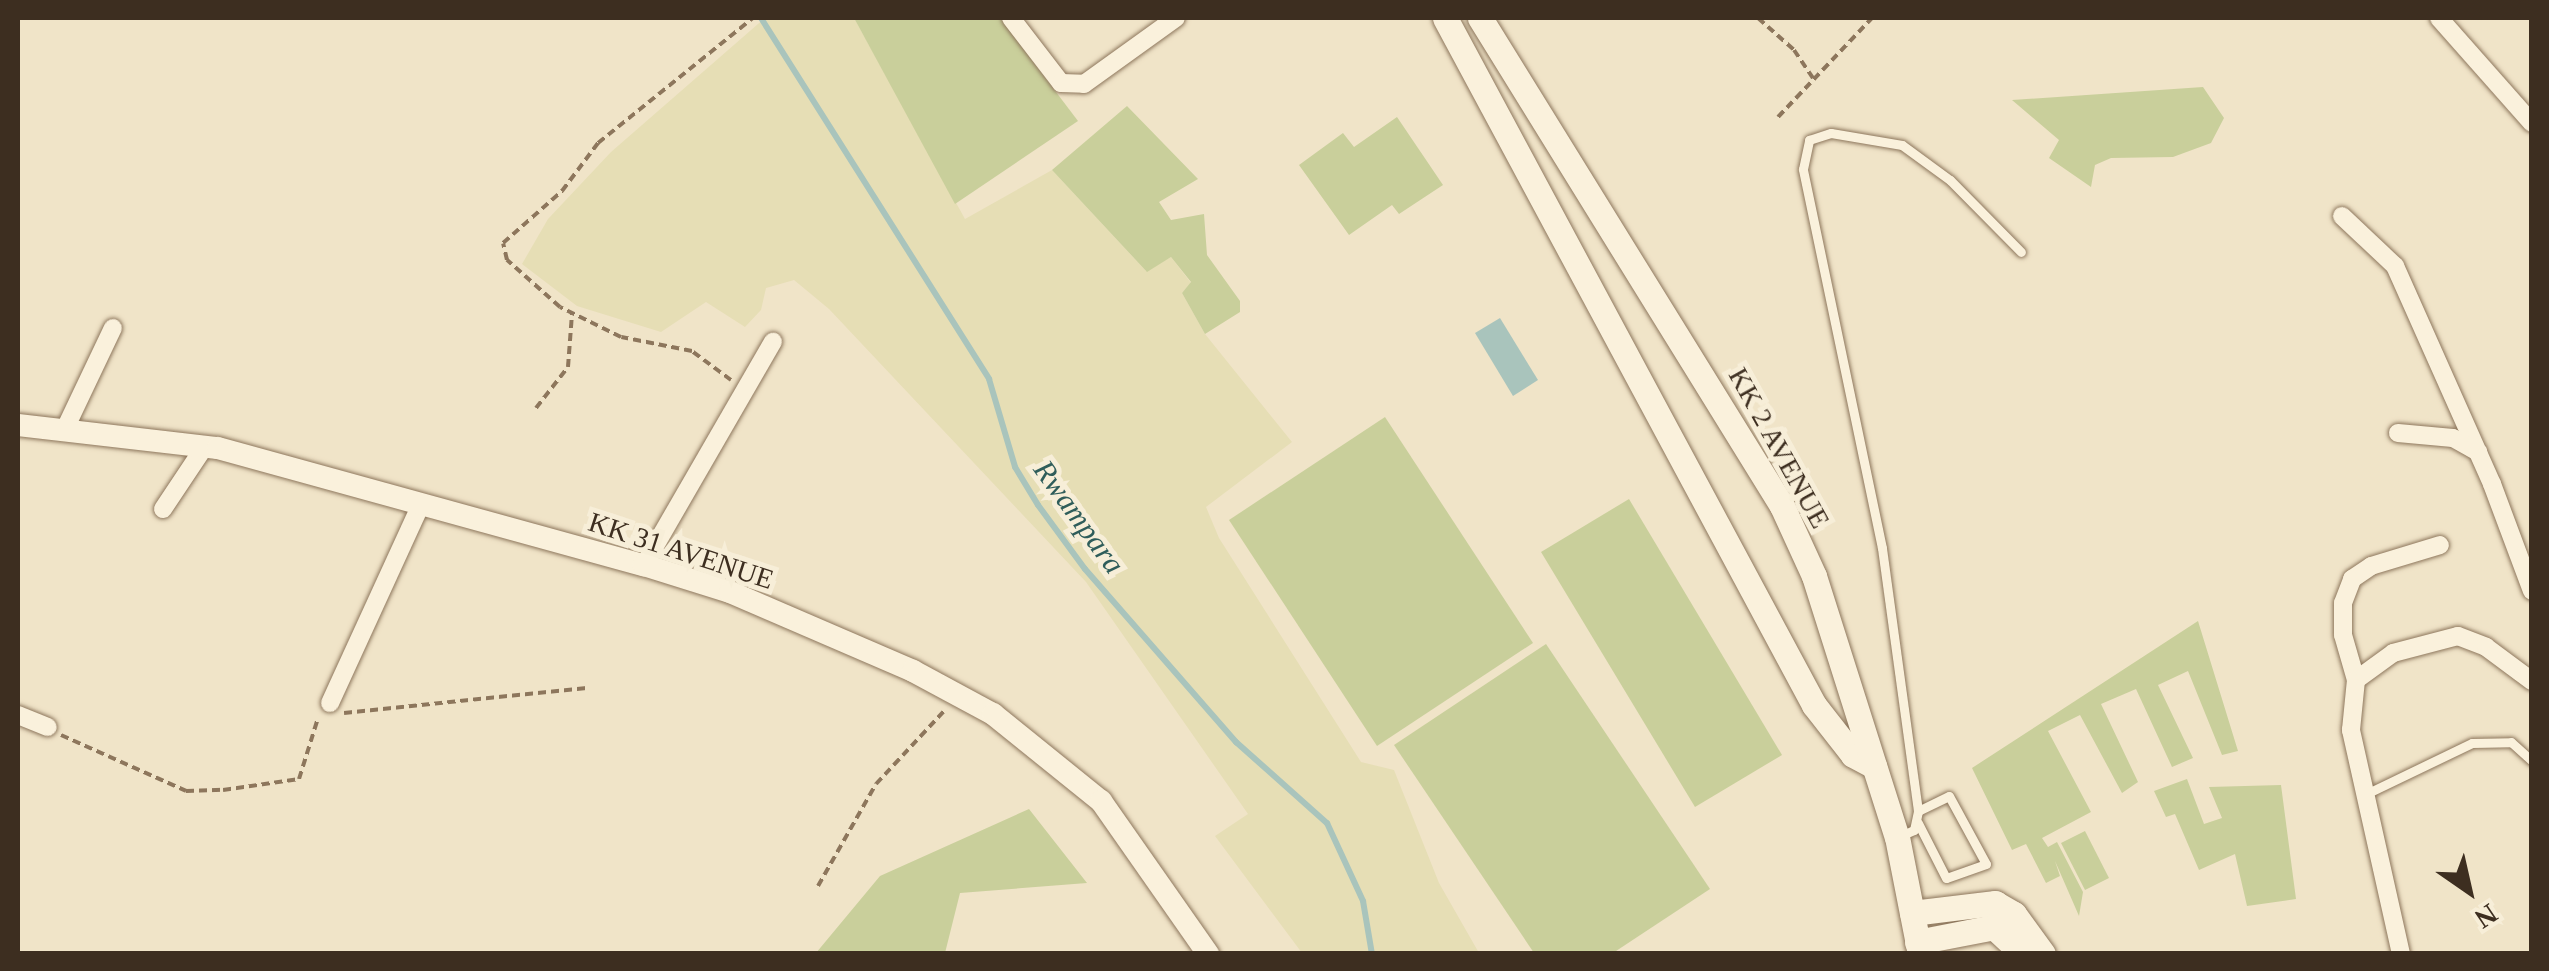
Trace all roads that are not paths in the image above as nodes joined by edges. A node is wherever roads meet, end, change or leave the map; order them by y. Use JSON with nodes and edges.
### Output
{"nodes":[{"id":1,"x":1012,"y":18,"type":"edge"},
{"id":2,"x":1176,"y":18,"type":"edge"},
{"id":3,"x":1445,"y":18,"type":"edge"},
{"id":4,"x":1480,"y":18,"type":"edge"},
{"id":5,"x":2439,"y":18,"type":"edge"},
{"id":6,"x":2532,"y":123,"type":"edge"},
{"id":7,"x":2342,"y":216,"type":"dead end"},
{"id":8,"x":2021,"y":252,"type":"dead end"},
{"id":9,"x":113,"y":328,"type":"dead end"},
{"id":10,"x":773,"y":342,"type":"dead end"},
{"id":11,"x":18,"y":425,"type":"edge"},
{"id":12,"x":64,"y":431,"type":"junction"},
{"id":13,"x":2398,"y":433,"type":"dead end"},
{"id":14,"x":205,"y":446,"type":"junction"},
{"id":15,"x":2479,"y":453,"type":"junction"},
{"id":16,"x":420,"y":506,"type":"junction"},
{"id":17,"x":163,"y":509,"type":"dead end"},
{"id":18,"x":2440,"y":545,"type":"dead end"},
{"id":19,"x":644,"y":565,"type":"junction"},
{"id":20,"x":2532,"y":591,"type":"edge"},
{"id":21,"x":2356,"y":680,"type":"junction"},
{"id":22,"x":2532,"y":682,"type":"edge"},
{"id":23,"x":326,"y":709,"type":"road end"},
{"id":24,"x":18,"y":715,"type":"edge"},
{"id":25,"x":48,"y":728,"type":"road end"},
{"id":26,"x":2532,"y":761,"type":"edge"},
{"id":27,"x":1874,"y":766,"type":"junction"},
{"id":28,"x":2368,"y":793,"type":"junction"},
{"id":29,"x":1918,"y":811,"type":"junction"},
{"id":30,"x":1908,"y":830,"type":"junction"},
{"id":31,"x":1912,"y":913,"type":"junction"},
{"id":32,"x":1918,"y":948,"type":"edge"},
{"id":33,"x":1208,"y":954,"type":"edge"},
{"id":34,"x":2024,"y":954,"type":"edge"},
{"id":35,"x":2042,"y":954,"type":"edge"},
{"id":36,"x":2402,"y":954,"type":"edge"}],
"edges":[{"from":1,"to":2,"type":"street"},
{"from":3,"to":27,"type":"main road"},
{"from":4,"to":27,"type":"main road","name":"KK 2 AVENUE"},
{"from":5,"to":6,"type":"street"},
{"from":7,"to":15,"type":"street"},
{"from":8,"to":29,"type":"lane"},
{"from":9,"to":12,"type":"street"},
{"from":10,"to":19,"type":"street"},
{"from":11,"to":12,"type":"street","name":"KK 31 AVENUE"},
{"from":12,"to":14,"type":"street","name":"KK 31 AVENUE"},
{"from":13,"to":15,"type":"street"},
{"from":14,"to":16,"type":"street","name":"KK 31 AVENUE"},
{"from":14,"to":17,"type":"street"},
{"from":15,"to":20,"type":"street"},
{"from":16,"to":19,"type":"street","name":"KK 31 AVENUE"},
{"from":16,"to":23,"type":"street"},
{"from":18,"to":21,"type":"street"},
{"from":19,"to":33,"type":"street","name":"KK 31 AVENUE"},
{"from":21,"to":22,"type":"street"},
{"from":21,"to":28,"type":"street"},
{"from":24,"to":25,"type":"street"},
{"from":26,"to":28,"type":"lane"},
{"from":27,"to":30,"type":"main road","name":"KK 2 AVENUE"},
{"from":28,"to":36,"type":"street"},
{"from":29,"to":30,"type":"lane"},
{"from":29,"to":30,"type":"lane"},
{"from":30,"to":31,"type":"main road","name":"KK 2 AVENUE"},
{"from":31,"to":32,"type":"main road","name":"KK 2 AVENUE"},
{"from":31,"to":35,"type":"main road"},
{"from":32,"to":34,"type":"main road"}]}
